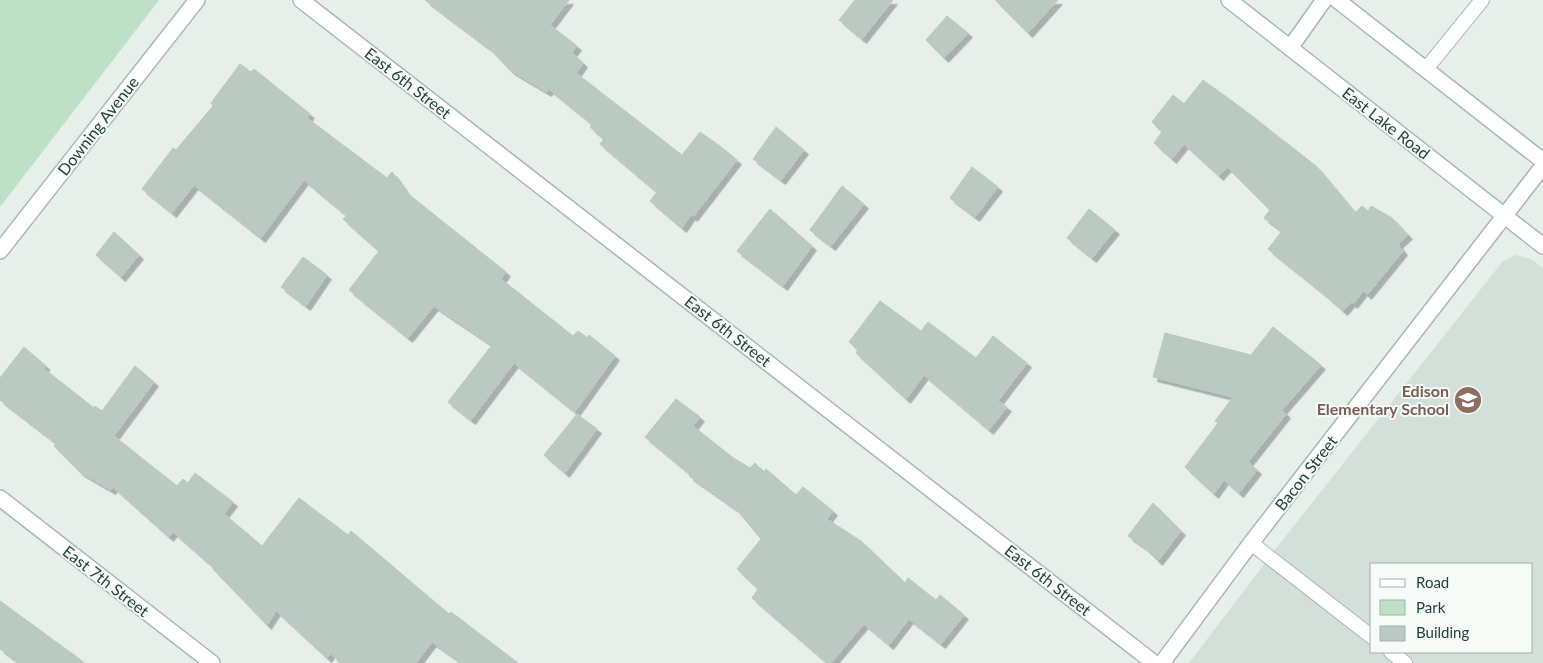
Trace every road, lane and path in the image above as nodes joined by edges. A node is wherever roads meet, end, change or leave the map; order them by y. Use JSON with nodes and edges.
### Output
{"nodes":[{"id":1,"x":197,"y":0,"type":"edge"},
{"id":2,"x":302,"y":0,"type":"edge"},
{"id":3,"x":1229,"y":0,"type":"edge"},
{"id":4,"x":1324,"y":0,"type":"edge"},
{"id":5,"x":1337,"y":0,"type":"edge"},
{"id":6,"x":1482,"y":0,"type":"edge"},
{"id":7,"x":1290,"y":48,"type":"junction"},
{"id":8,"x":1426,"y":69,"type":"junction"},
{"id":9,"x":1543,"y":161,"type":"edge"},
{"id":10,"x":1543,"y":166,"type":"edge"},
{"id":11,"x":1505,"y":216,"type":"junction"},
{"id":12,"x":1543,"y":246,"type":"edge"},
{"id":13,"x":0,"y":251,"type":"edge"},
{"id":14,"x":0,"y":498,"type":"edge"},
{"id":15,"x":1251,"y":543,"type":"junction"},
{"id":16,"x":1370,"y":635,"type":"edge"},
{"id":17,"x":1391,"y":653,"type":"edge"},
{"id":18,"x":212,"y":663,"type":"edge"},
{"id":19,"x":1154,"y":663,"type":"edge"},
{"id":20,"x":1162,"y":663,"type":"edge"},
{"id":21,"x":1405,"y":663,"type":"edge"}],
"edges":[{"from":1,"to":13,"type":"street","name":"Downing Avenue"},
{"from":2,"to":19,"type":"street","name":"East 6th Street"},
{"from":3,"to":7,"type":"street","name":"East Lake Road"},
{"from":4,"to":7,"type":"street"},
{"from":5,"to":8,"type":"street"},
{"from":6,"to":8,"type":"lane"},
{"from":7,"to":11,"type":"street","name":"East Lake Road"},
{"from":8,"to":9,"type":"street"},
{"from":10,"to":11,"type":"street","name":"Bacon Street"},
{"from":11,"to":12,"type":"street","name":"East Lake Road"},
{"from":11,"to":15,"type":"street","name":"Bacon Street"},
{"from":14,"to":18,"type":"street","name":"East 7th Street"},
{"from":15,"to":16,"type":"lane"},
{"from":15,"to":20,"type":"street","name":"Bacon Street"},
{"from":17,"to":21,"type":"lane"}]}
